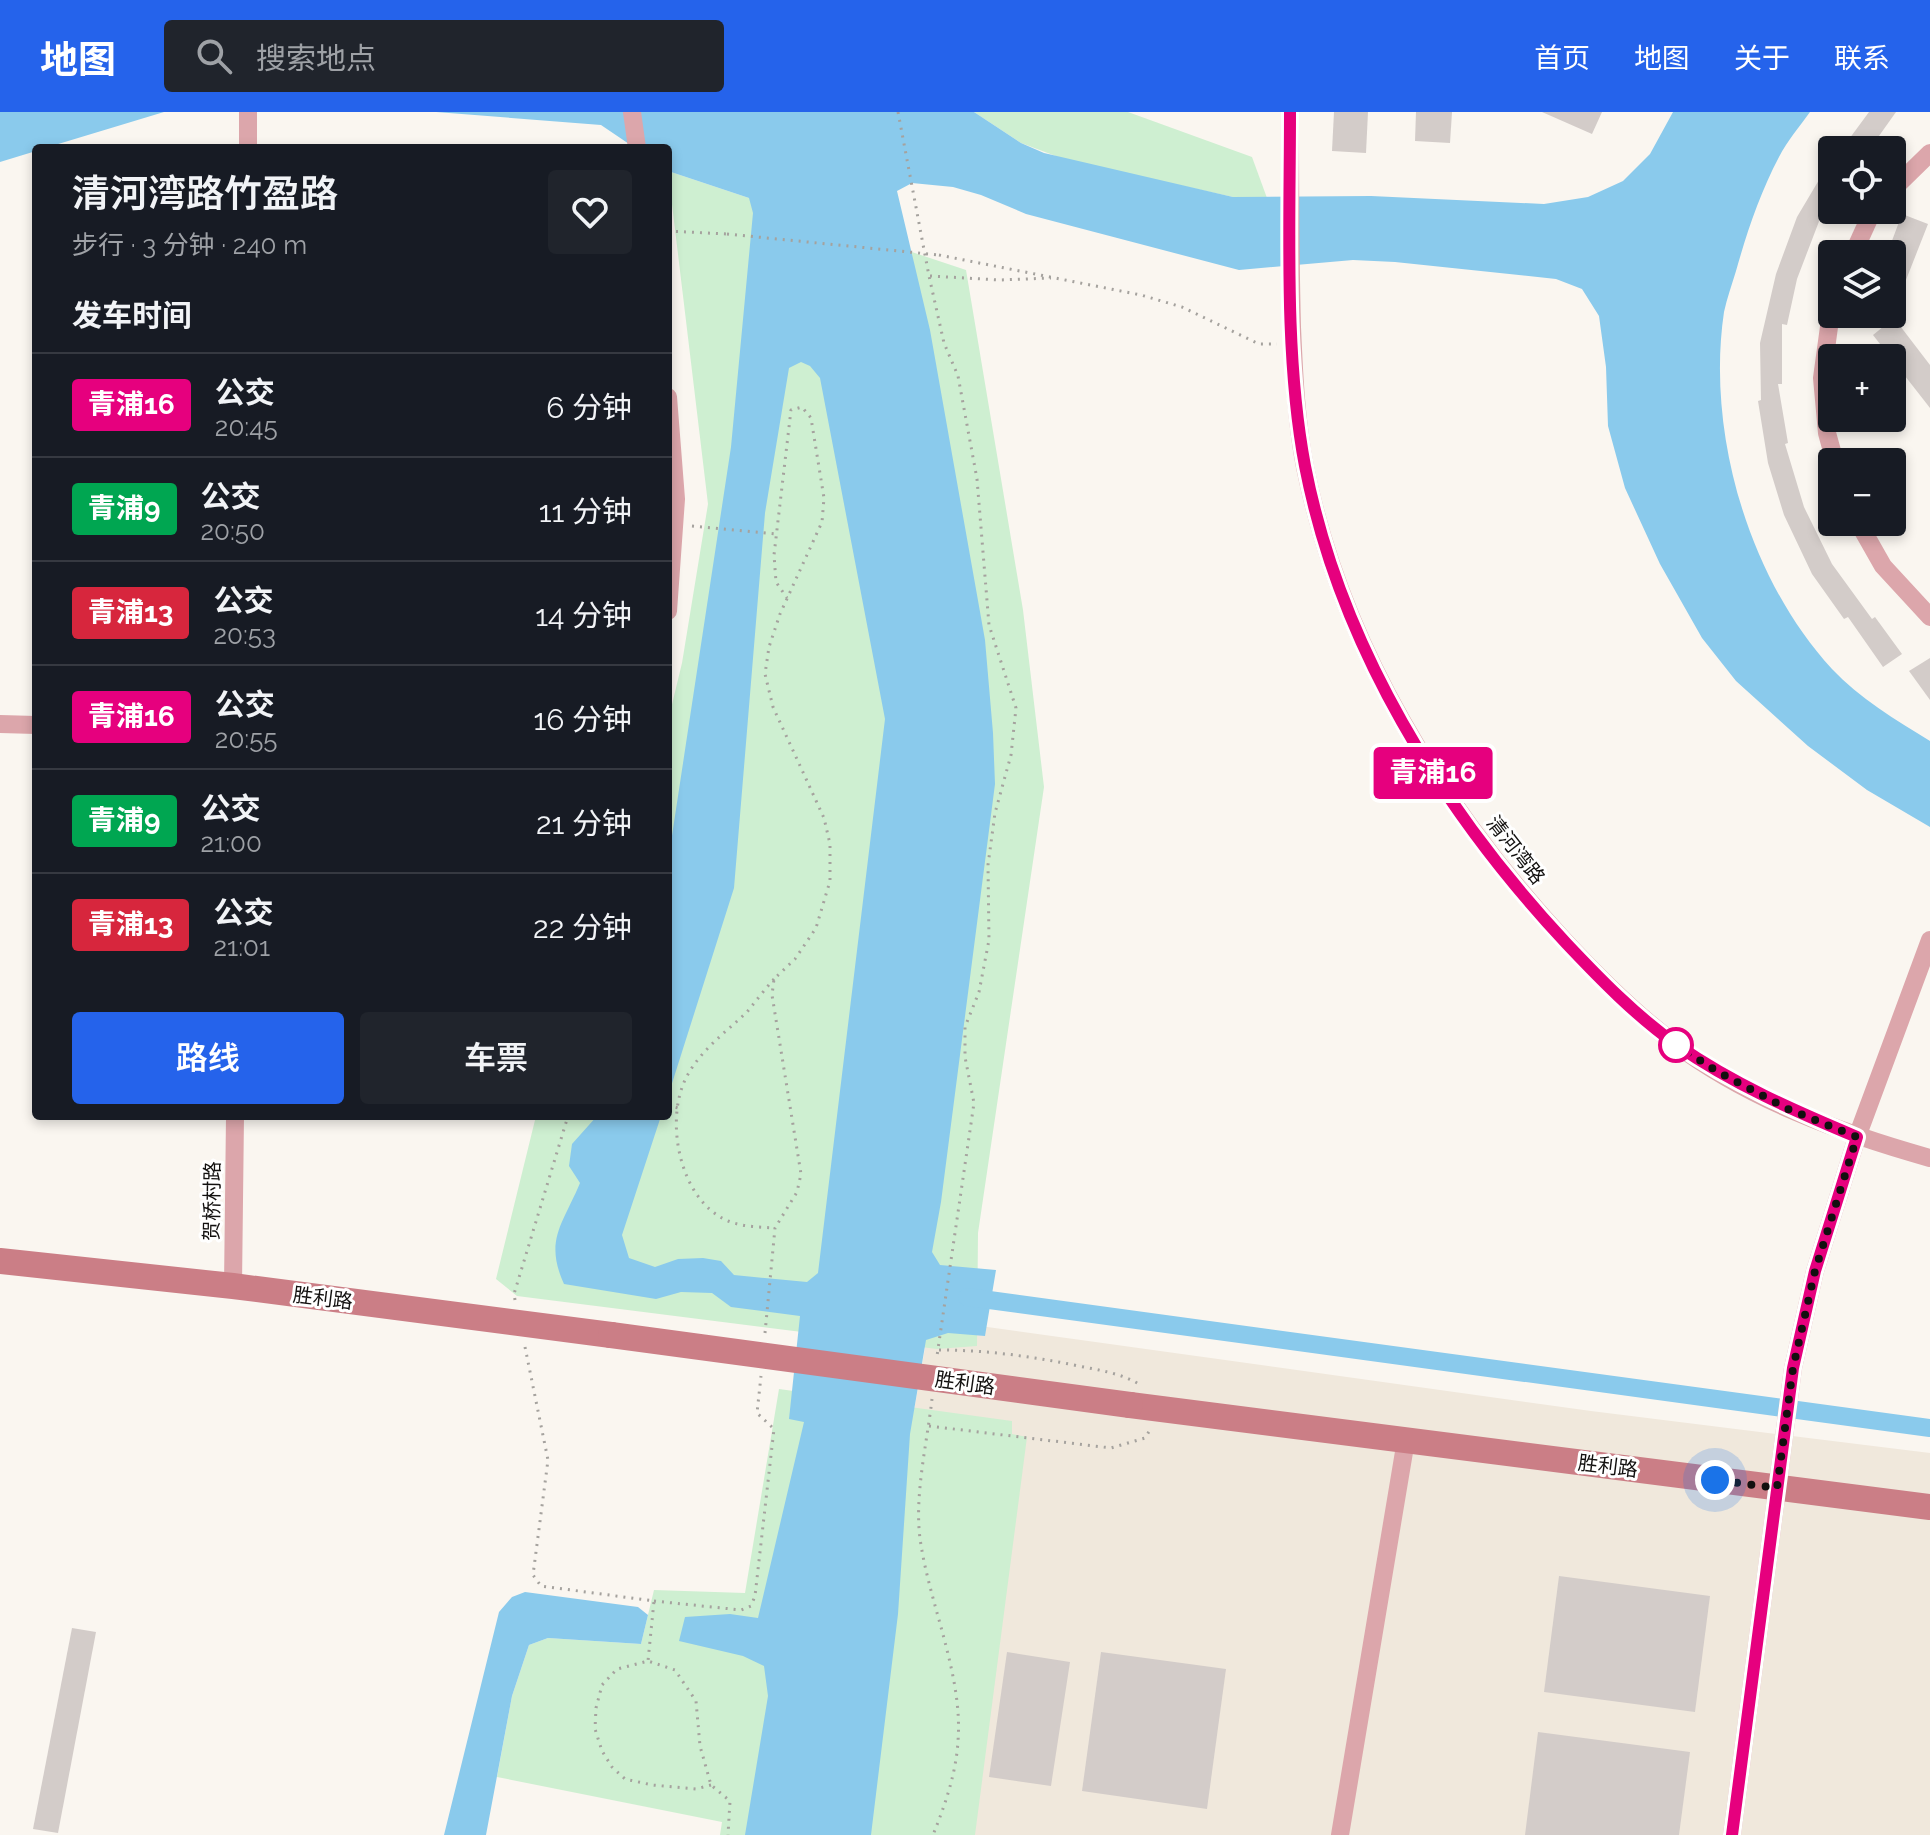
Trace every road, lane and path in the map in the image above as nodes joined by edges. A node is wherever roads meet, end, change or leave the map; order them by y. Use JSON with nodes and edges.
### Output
{"nodes":[{"id":1,"x":248,"y":112,"type":"edge"},
{"id":2,"x":632,"y":112,"type":"edge"},
{"id":3,"x":898,"y":112,"type":"edge"},
{"id":4,"x":1290,"y":112,"type":"edge"},
{"id":5,"x":248,"y":144,"type":"edge"},
{"id":6,"x":636,"y":144,"type":"edge"},
{"id":7,"x":1926,"y":162,"type":"edge"},
{"id":8,"x":1906,"y":178,"type":"edge"},
{"id":9,"x":672,"y":231,"type":"edge"},
{"id":10,"x":929,"y":276,"type":"junction"},
{"id":11,"x":1058,"y":278,"type":"junction"},
{"id":12,"x":1829,"y":328,"type":"edge"},
{"id":13,"x":1293,"y":345,"type":"junction"},
{"id":14,"x":672,"y":448,"type":"edge"},
{"id":15,"x":1831,"y":448,"type":"edge"},
{"id":16,"x":675,"y":524,"type":"junction"},
{"id":17,"x":776,"y":534,"type":"junction"},
{"id":18,"x":1866,"y":536,"type":"edge"},
{"id":19,"x":672,"y":561,"type":"edge"},
{"id":20,"x":787,"y":598,"type":"junction"},
{"id":21,"x":1930,"y":617,"type":"edge"},
{"id":22,"x":0,"y":724,"type":"edge"},
{"id":23,"x":32,"y":725,"type":"edge"},
{"id":24,"x":1930,"y":940,"type":"edge"},
{"id":25,"x":774,"y":979,"type":"junction"},
{"id":26,"x":672,"y":1106,"type":"edge"},
{"id":27,"x":678,"y":1108,"type":"junction"},
{"id":28,"x":235,"y":1120,"type":"edge"},
{"id":29,"x":567,"y":1120,"type":"edge"},
{"id":30,"x":1857,"y":1137,"type":"junction"},
{"id":31,"x":1930,"y":1158,"type":"edge"},
{"id":32,"x":775,"y":1228,"type":"junction"},
{"id":33,"x":0,"y":1261,"type":"edge"},
{"id":34,"x":233,"y":1286,"type":"junction"},
{"id":35,"x":514,"y":1294,"type":"dead end"},
{"id":36,"x":940,"y":1332,"type":"dead end"},
{"id":37,"x":765,"y":1336,"type":"dead end"},
{"id":38,"x":938,"y":1350,"type":"dead end"},
{"id":39,"x":528,"y":1366,"type":"dead end"},
{"id":40,"x":762,"y":1367,"type":"dead end"},
{"id":41,"x":1162,"y":1409,"type":"junction"},
{"id":42,"x":1406,"y":1440,"type":"junction"},
{"id":43,"x":1777,"y":1488,"type":"junction"},
{"id":44,"x":1930,"y":1507,"type":"edge"},
{"id":45,"x":654,"y":1601,"type":"junction"},
{"id":46,"x":648,"y":1661,"type":"junction"},
{"id":47,"x":711,"y":1785,"type":"junction"},
{"id":48,"x":728,"y":1835,"type":"edge"},
{"id":49,"x":933,"y":1835,"type":"edge"},
{"id":50,"x":1340,"y":1835,"type":"edge"},
{"id":51,"x":1732,"y":1835,"type":"edge"}],
"edges":[{"from":1,"to":5,"type":"street"},
{"from":2,"to":6,"type":"street"},
{"from":3,"to":10,"type":"path"},
{"from":4,"to":13,"type":"street","name":"清河湾路"},
{"from":7,"to":8,"type":"street"},
{"from":9,"to":11,"type":"path","bridge":true},
{"from":10,"to":11,"type":"path"},
{"from":10,"to":36,"type":"path"},
{"from":11,"to":13,"type":"path"},
{"from":12,"to":15,"type":"street"},
{"from":13,"to":30,"type":"street","name":"清河湾路"},
{"from":14,"to":16,"type":"street"},
{"from":16,"to":17,"type":"path"},
{"from":16,"to":19,"type":"street"},
{"from":17,"to":20,"type":"path"},
{"from":17,"to":20,"type":"path"},
{"from":18,"to":21,"type":"street"},
{"from":20,"to":25,"type":"path"},
{"from":22,"to":23,"type":"street"},
{"from":24,"to":30,"type":"street"},
{"from":25,"to":27,"type":"path"},
{"from":25,"to":32,"type":"path"},
{"from":26,"to":27,"type":"path"},
{"from":27,"to":32,"type":"path"},
{"from":28,"to":34,"type":"street","name":"贺桥村路"},
{"from":29,"to":35,"type":"path"},
{"from":30,"to":31,"type":"street","name":"清河湾路"},
{"from":30,"to":43,"type":"street"},
{"from":32,"to":37,"type":"path"},
{"from":33,"to":34,"type":"main road","name":"胜利路"},
{"from":34,"to":41,"type":"main road","name":"胜利路","bridge":true},
{"from":38,"to":41,"type":"path"},
{"from":39,"to":45,"type":"path"},
{"from":40,"to":45,"type":"path"},
{"from":41,"to":42,"type":"main road","name":"胜利路"},
{"from":41,"to":49,"type":"path"},
{"from":42,"to":43,"type":"main road","name":"胜利路"},
{"from":42,"to":50,"type":"street"},
{"from":43,"to":44,"type":"main road","name":"胜利路"},
{"from":43,"to":51,"type":"street"},
{"from":45,"to":46,"type":"path"},
{"from":46,"to":47,"type":"path"},
{"from":46,"to":47,"type":"path"},
{"from":47,"to":48,"type":"path"}]}
